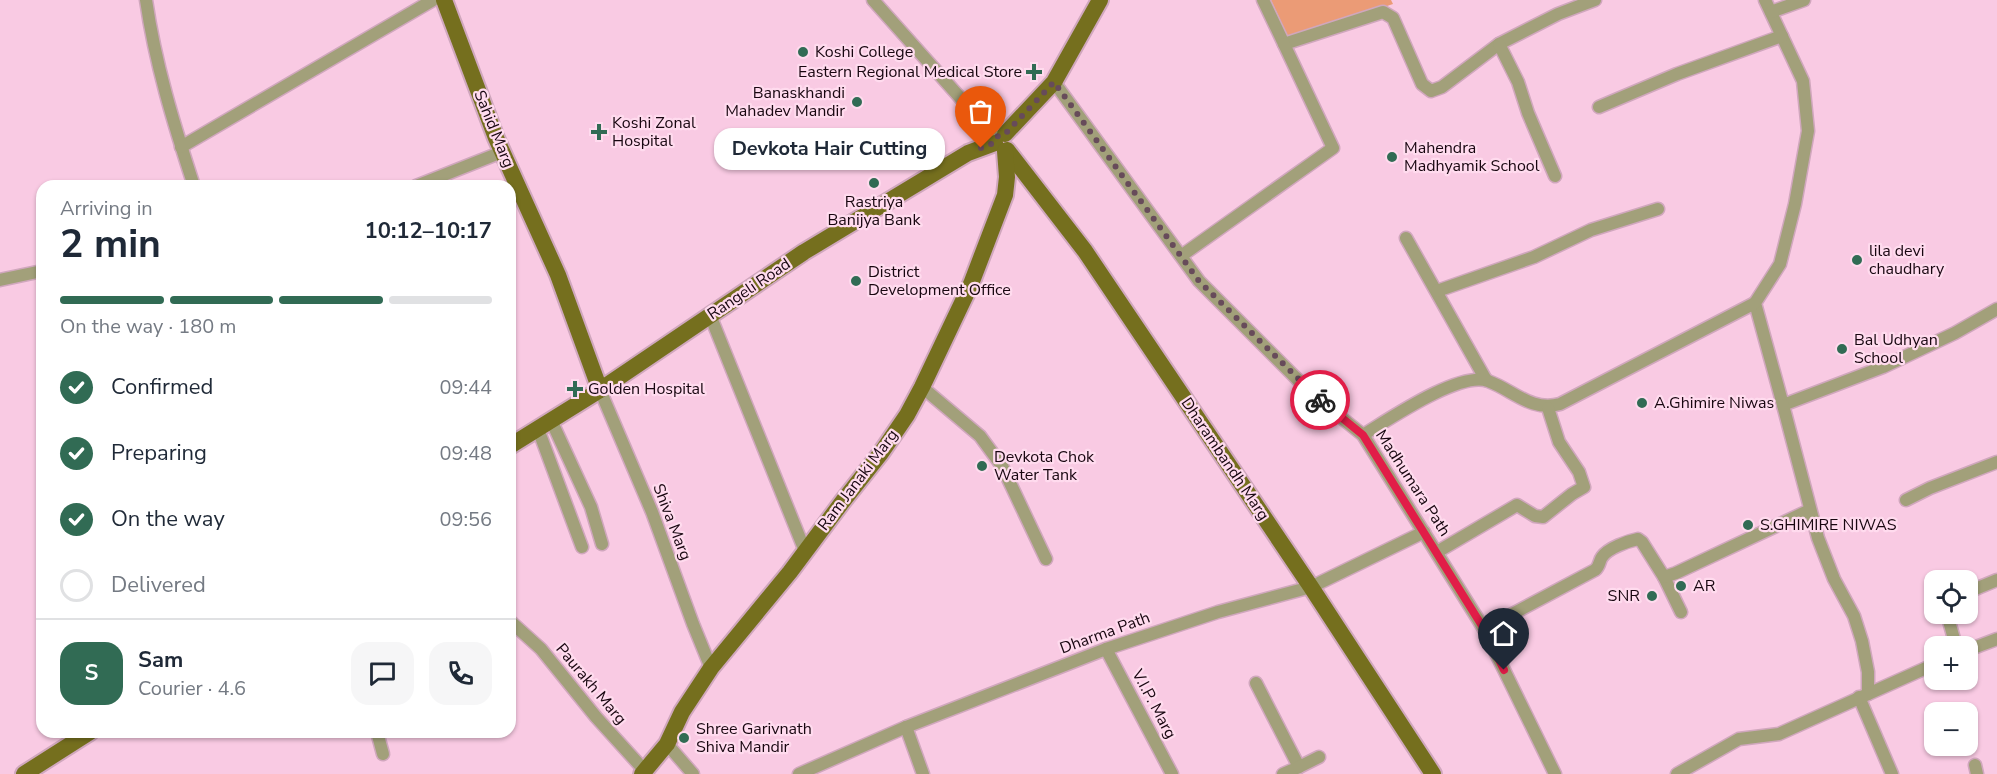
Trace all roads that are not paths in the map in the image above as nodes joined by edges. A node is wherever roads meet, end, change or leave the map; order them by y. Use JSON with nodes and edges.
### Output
{"nodes":[{"id":1,"x":146,"y":0,"type":"edge"},
{"id":2,"x":433,"y":0,"type":"edge"},
{"id":3,"x":444,"y":0,"type":"edge"},
{"id":4,"x":873,"y":0,"type":"edge"},
{"id":5,"x":1100,"y":0,"type":"edge"},
{"id":6,"x":1263,"y":0,"type":"edge"},
{"id":7,"x":1595,"y":0,"type":"edge"},
{"id":8,"x":1804,"y":0,"type":"edge"},
{"id":9,"x":1768,"y":6,"type":"edge"},
{"id":10,"x":1782,"y":36,"type":"junction"},
{"id":11,"x":1284,"y":44,"type":"junction"},
{"id":12,"x":1499,"y":44,"type":"junction"},
{"id":13,"x":1054,"y":82,"type":"junction"},
{"id":14,"x":1599,"y":107,"type":"dead end"},
{"id":15,"x":1001,"y":143,"type":"junction"},
{"id":16,"x":181,"y":147,"type":"junction"},
{"id":17,"x":502,"y":152,"type":"junction"},
{"id":18,"x":1555,"y":176,"type":"dead end"},
{"id":19,"x":192,"y":180,"type":"edge"},
{"id":20,"x":431,"y":180,"type":"edge"},
{"id":21,"x":511,"y":180,"type":"edge"},
{"id":22,"x":516,"y":198,"type":"edge"},
{"id":23,"x":1658,"y":209,"type":"dead end"},
{"id":24,"x":1406,"y":238,"type":"dead end"},
{"id":25,"x":1181,"y":256,"type":"junction"},
{"id":26,"x":36,"y":272,"type":"edge"},
{"id":27,"x":0,"y":280,"type":"edge"},
{"id":28,"x":1437,"y":291,"type":"junction"},
{"id":29,"x":1755,"y":303,"type":"junction"},
{"id":30,"x":1997,"y":309,"type":"edge"},
{"id":31,"x":711,"y":315,"type":"junction"},
{"id":32,"x":1486,"y":380,"type":"junction"},
{"id":33,"x":922,"y":387,"type":"junction"},
{"id":34,"x":600,"y":390,"type":"junction"},
{"id":35,"x":1783,"y":405,"type":"junction"},
{"id":36,"x":1548,"y":408,"type":"junction"},
{"id":37,"x":545,"y":424,"type":"junction"},
{"id":38,"x":1363,"y":435,"type":"junction"},
{"id":39,"x":516,"y":442,"type":"edge"},
{"id":40,"x":1997,"y":462,"type":"edge"},
{"id":41,"x":1906,"y":500,"type":"dead end"},
{"id":42,"x":1810,"y":510,"type":"junction"},
{"id":43,"x":592,"y":512,"type":"junction"},
{"id":44,"x":573,"y":520,"type":"junction"},
{"id":45,"x":1424,"y":532,"type":"junction"},
{"id":46,"x":602,"y":544,"type":"dead end"},
{"id":47,"x":582,"y":546,"type":"dead end"},
{"id":48,"x":806,"y":551,"type":"junction"},
{"id":49,"x":1437,"y":552,"type":"junction"},
{"id":50,"x":1046,"y":559,"type":"dead end"},
{"id":51,"x":1664,"y":577,"type":"junction"},
{"id":52,"x":1997,"y":580,"type":"edge"},
{"id":53,"x":1311,"y":587,"type":"junction"},
{"id":54,"x":1978,"y":588,"type":"edge"},
{"id":55,"x":1681,"y":612,"type":"dead end"},
{"id":56,"x":516,"y":626,"type":"edge"},
{"id":57,"x":1484,"y":629,"type":"junction"},
{"id":58,"x":1997,"y":639,"type":"edge"},
{"id":59,"x":1978,"y":646,"type":"edge"},
{"id":60,"x":1106,"y":649,"type":"junction"},
{"id":61,"x":711,"y":668,"type":"junction"},
{"id":62,"x":1924,"y":669,"type":"edge"},
{"id":63,"x":1256,"y":683,"type":"dead end"},
{"id":64,"x":1864,"y":695,"type":"junction"},
{"id":65,"x":906,"y":728,"type":"junction"},
{"id":66,"x":81,"y":738,"type":"edge"},
{"id":67,"x":379,"y":738,"type":"edge"},
{"id":68,"x":667,"y":744,"type":"junction"},
{"id":69,"x":383,"y":753,"type":"dead end"},
{"id":70,"x":1319,"y":757,"type":"dead end"},
{"id":71,"x":1299,"y":767,"type":"junction"},
{"id":72,"x":643,"y":773,"type":"edge"},
{"id":73,"x":24,"y":774,"type":"edge"},
{"id":74,"x":693,"y":774,"type":"edge"},
{"id":75,"x":799,"y":774,"type":"edge"},
{"id":76,"x":923,"y":774,"type":"edge"},
{"id":77,"x":1172,"y":774,"type":"edge"},
{"id":78,"x":1283,"y":774,"type":"edge"},
{"id":79,"x":1433,"y":774,"type":"edge"},
{"id":80,"x":1555,"y":774,"type":"edge"},
{"id":81,"x":1677,"y":774,"type":"edge"},
{"id":82,"x":1892,"y":774,"type":"edge"}],
"edges":[{"from":1,"to":16,"type":"street"},
{"from":2,"to":16,"type":"street"},
{"from":3,"to":17,"type":"main road","name":"Sahid Marg"},
{"from":4,"to":15,"type":"street"},
{"from":5,"to":13,"type":"main road"},
{"from":6,"to":11,"type":"street"},
{"from":7,"to":12,"type":"street"},
{"from":8,"to":9,"type":"street"},
{"from":9,"to":10,"type":"street"},
{"from":10,"to":14,"type":"street"},
{"from":10,"to":29,"type":"street"},
{"from":11,"to":12,"type":"street"},
{"from":11,"to":25,"type":"street"},
{"from":12,"to":18,"type":"street"},
{"from":13,"to":15,"type":"main road"},
{"from":13,"to":25,"type":"street","name":"Madhumara Path"},
{"from":15,"to":31,"type":"main road","name":"Rangeli Road"},
{"from":15,"to":33,"type":"main road","name":"Ram Janaki Marg"},
{"from":15,"to":53,"type":"main road","name":"Dharambandh Marg"},
{"from":16,"to":19,"type":"street"},
{"from":17,"to":20,"type":"street"},
{"from":17,"to":21,"type":"main road","name":"Sahid Marg"},
{"from":22,"to":34,"type":"main road","name":"Sahid Marg"},
{"from":23,"to":28,"type":"street"},
{"from":24,"to":28,"type":"street"},
{"from":25,"to":38,"type":"street","name":"Madhumara Path"},
{"from":26,"to":27,"type":"street"},
{"from":28,"to":32,"type":"street"},
{"from":29,"to":35,"type":"street"},
{"from":29,"to":36,"type":"street"},
{"from":30,"to":35,"type":"street"},
{"from":31,"to":34,"type":"main road","name":"Rangeli Road"},
{"from":31,"to":48,"type":"street"},
{"from":32,"to":36,"type":"street"},
{"from":32,"to":38,"type":"street"},
{"from":33,"to":48,"type":"main road","name":"Ram Janaki Marg"},
{"from":33,"to":50,"type":"street"},
{"from":34,"to":37,"type":"main road","name":"Rangeli Road"},
{"from":34,"to":61,"type":"street","name":"Shiva Marg"},
{"from":35,"to":42,"type":"street"},
{"from":36,"to":49,"type":"street"},
{"from":37,"to":39,"type":"main road","name":"Rangeli Road"},
{"from":37,"to":43,"type":"street"},
{"from":37,"to":44,"type":"street"},
{"from":38,"to":45,"type":"street","name":"Madhumara Path"},
{"from":40,"to":41,"type":"street"},
{"from":42,"to":51,"type":"street"},
{"from":42,"to":64,"type":"street"},
{"from":43,"to":44,"type":"street"},
{"from":43,"to":46,"type":"street"},
{"from":44,"to":47,"type":"street"},
{"from":45,"to":49,"type":"street","name":"Madhumara Path"},
{"from":45,"to":53,"type":"street","name":"Dharma Path"},
{"from":48,"to":61,"type":"main road","name":"Ram Janaki Marg"},
{"from":49,"to":57,"type":"street","name":"Madhumara Path"},
{"from":51,"to":55,"type":"street"},
{"from":51,"to":57,"type":"street"},
{"from":52,"to":54,"type":"street"},
{"from":53,"to":60,"type":"street","name":"Dharma Path"},
{"from":53,"to":79,"type":"main road","name":"Dharambandh Marg"},
{"from":56,"to":72,"type":"street","name":"Paurakh Marg"},
{"from":57,"to":80,"type":"street","name":"Madhumara Path"},
{"from":58,"to":59,"type":"street"},
{"from":60,"to":65,"type":"street","name":"Dharma Path"},
{"from":60,"to":77,"type":"street","name":"V.I.P. Marg"},
{"from":61,"to":68,"type":"main road","name":"Ram Janaki Marg"},
{"from":62,"to":64,"type":"street"},
{"from":63,"to":71,"type":"street"},
{"from":64,"to":81,"type":"street"},
{"from":64,"to":82,"type":"street"},
{"from":65,"to":75,"type":"street","name":"Dharma Path"},
{"from":65,"to":76,"type":"street"},
{"from":66,"to":73,"type":"main road"},
{"from":67,"to":69,"type":"street"},
{"from":68,"to":72,"type":"main road","name":"Ram Janaki Marg"},
{"from":68,"to":74,"type":"street"},
{"from":70,"to":71,"type":"street"},
{"from":71,"to":78,"type":"street"}]}
